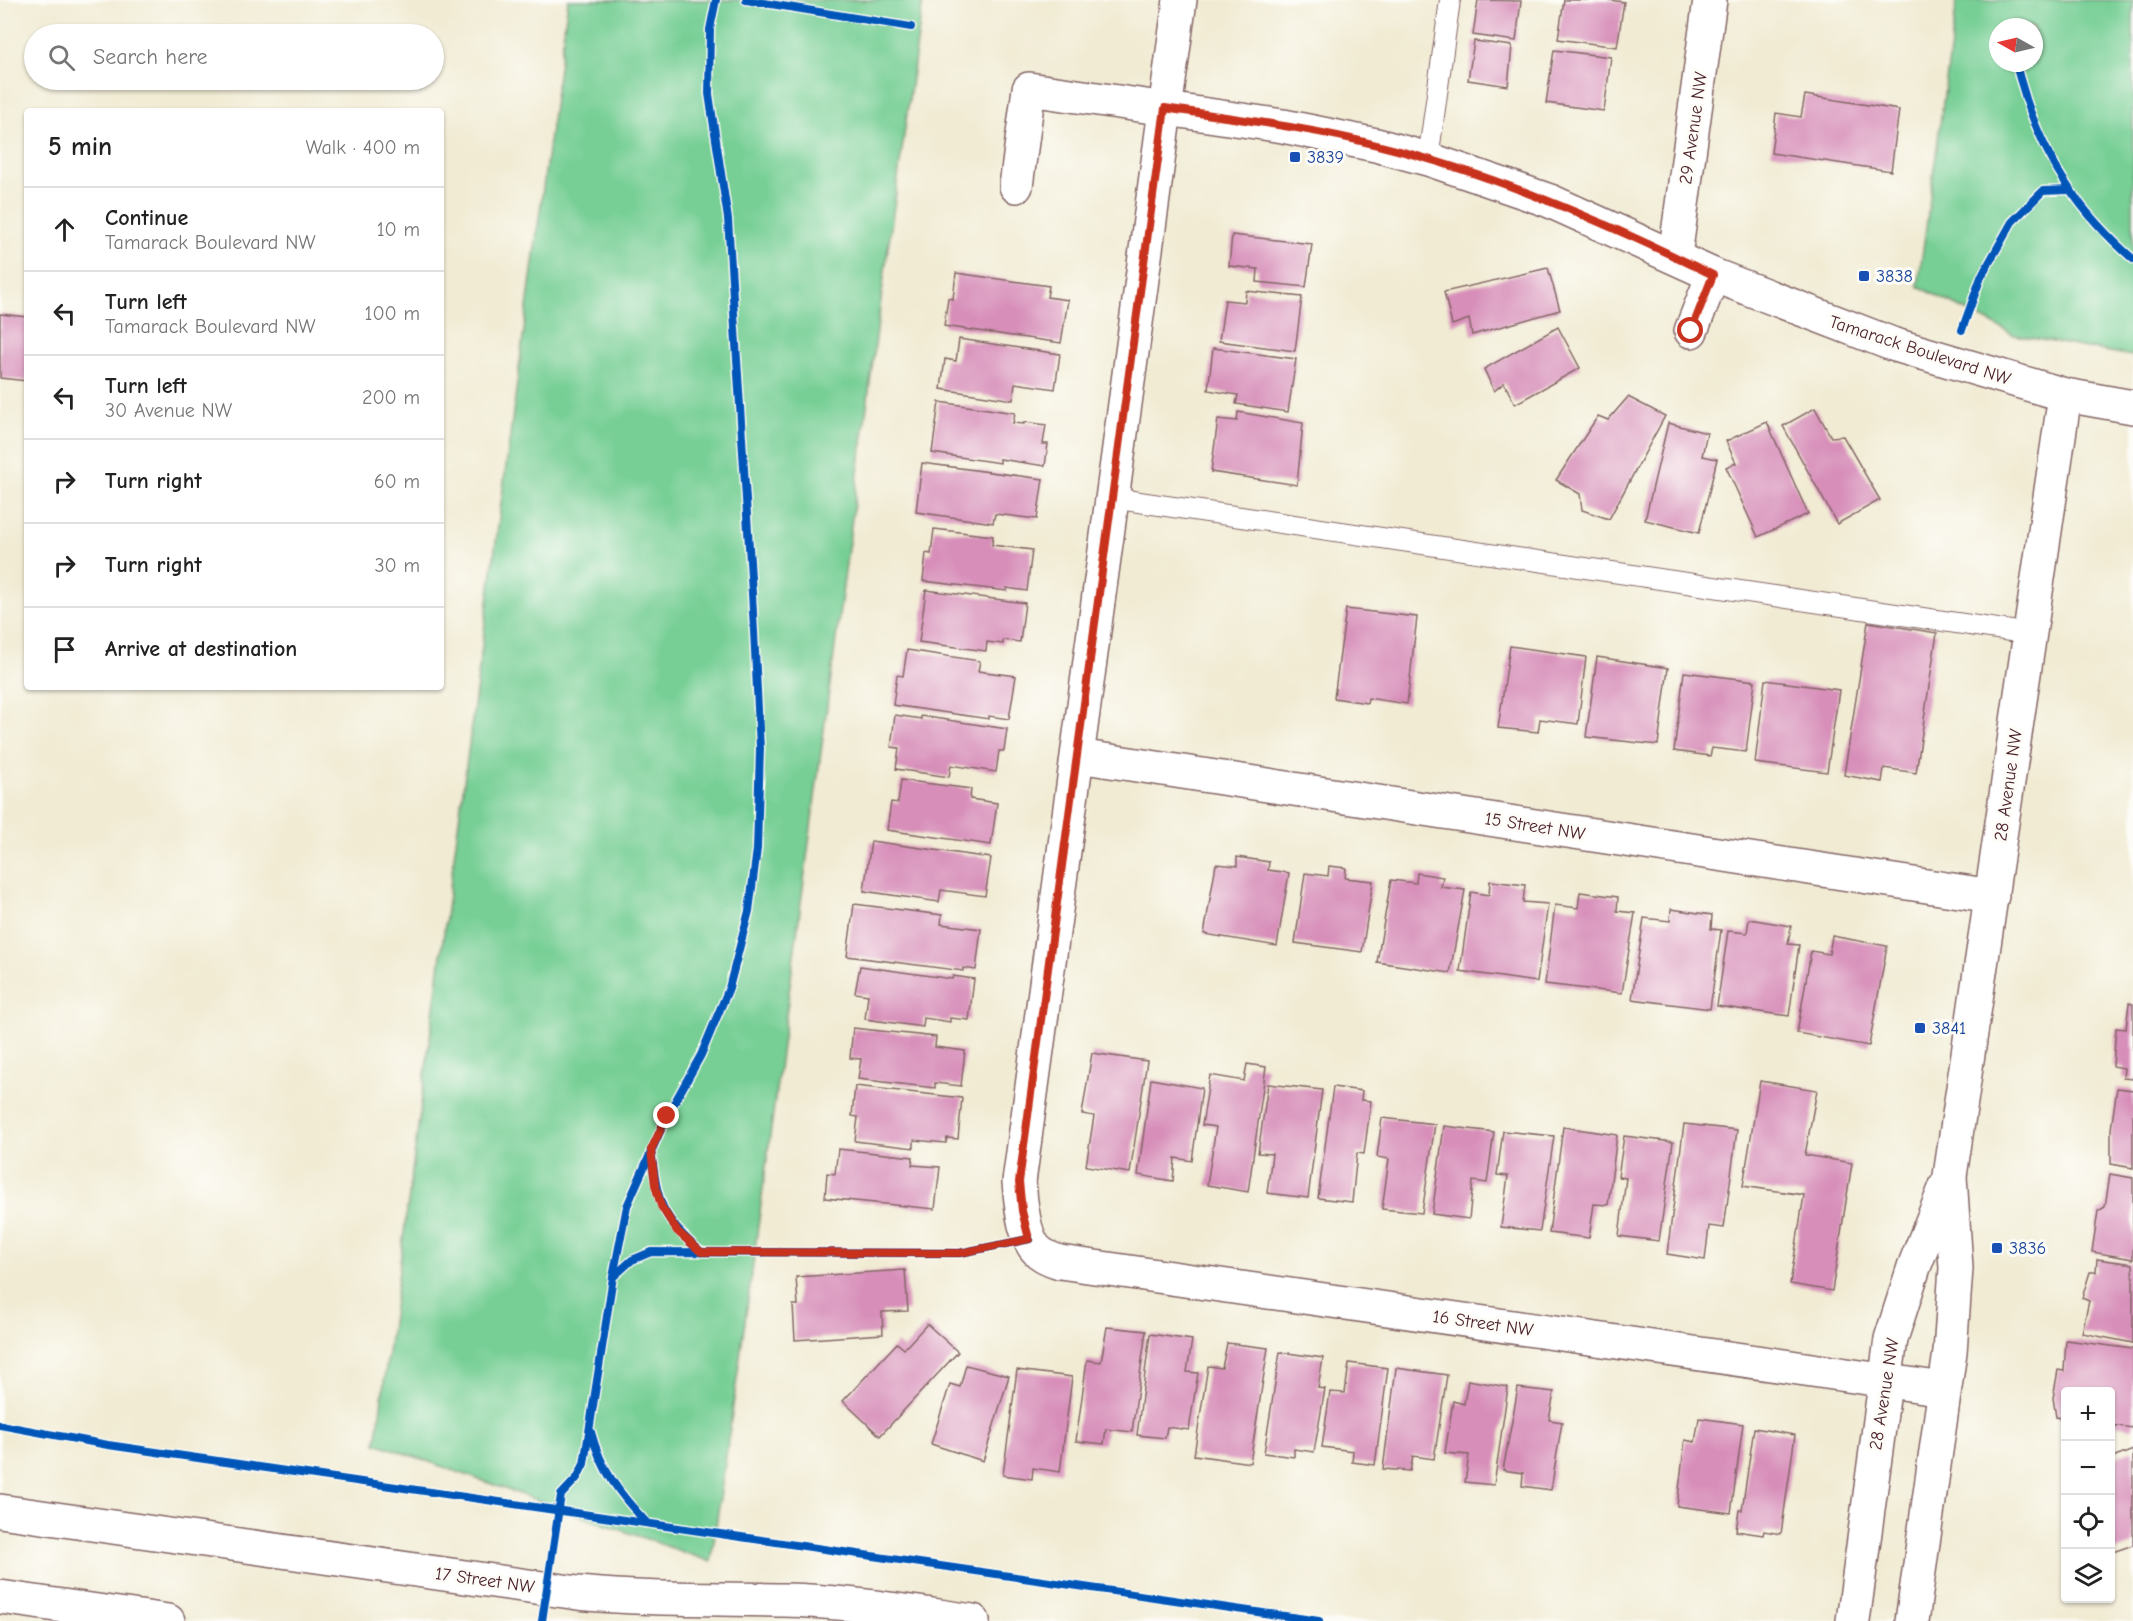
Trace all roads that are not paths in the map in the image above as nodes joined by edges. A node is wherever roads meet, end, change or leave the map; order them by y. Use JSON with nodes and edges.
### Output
{"nodes":[{"id":1,"x":1180,"y":0,"type":"edge"},
{"id":2,"x":1450,"y":0,"type":"edge"},
{"id":3,"x":1710,"y":0,"type":"edge"},
{"id":4,"x":1165,"y":108,"type":"junction"},
{"id":5,"x":1428,"y":159,"type":"junction"},
{"id":6,"x":1016,"y":186,"type":"dead end"},
{"id":7,"x":1675,"y":256,"type":"junction"},
{"id":8,"x":1713,"y":275,"type":"junction"},
{"id":9,"x":1691,"y":331,"type":"dead end"},
{"id":10,"x":2066,"y":395,"type":"junction"},
{"id":11,"x":2133,"y":407,"type":"edge"},
{"id":12,"x":1112,"y":498,"type":"junction"},
{"id":13,"x":2031,"y":634,"type":"junction"},
{"id":14,"x":1078,"y":756,"type":"junction"},
{"id":15,"x":1992,"y":896,"type":"junction"},
{"id":16,"x":1950,"y":1176,"type":"junction"},
{"id":17,"x":1884,"y":1381,"type":"junction"},
{"id":18,"x":1944,"y":1389,"type":"junction"},
{"id":19,"x":0,"y":1511,"type":"edge"},
{"id":20,"x":0,"y":1597,"type":"edge"},
{"id":21,"x":168,"y":1621,"type":"edge"},
{"id":22,"x":973,"y":1621,"type":"edge"},
{"id":23,"x":1853,"y":1621,"type":"edge"},
{"id":24,"x":1912,"y":1621,"type":"edge"}],
"edges":[{"from":1,"to":4,"type":"street"},
{"from":2,"to":5,"type":"lane"},
{"from":3,"to":7,"type":"street","name":"29 Avenue NW"},
{"from":4,"to":5,"type":"street","name":"Tamarack Boulevard NW"},
{"from":4,"to":6,"type":"street","name":"Tamarack Boulevard NW"},
{"from":4,"to":12,"type":"street"},
{"from":5,"to":7,"type":"street","name":"Tamarack Boulevard NW"},
{"from":7,"to":8,"type":"street","name":"Tamarack Boulevard NW"},
{"from":8,"to":9,"type":"street"},
{"from":8,"to":10,"type":"street","name":"Tamarack Boulevard NW"},
{"from":10,"to":11,"type":"street","name":"Tamarack Boulevard NW"},
{"from":10,"to":13,"type":"street","name":"28 Avenue NW"},
{"from":12,"to":13,"type":"lane"},
{"from":12,"to":14,"type":"street"},
{"from":13,"to":15,"type":"street","name":"28 Avenue NW"},
{"from":14,"to":15,"type":"street","name":"15 Street NW"},
{"from":14,"to":17,"type":"street","name":"16 Street NW"},
{"from":15,"to":16,"type":"street","name":"28 Avenue NW"},
{"from":16,"to":17,"type":"street","name":"28 Avenue NW"},
{"from":16,"to":18,"type":"street","name":"28 Avenue NW"},
{"from":17,"to":18,"type":"street","name":"16 Street NW"},
{"from":17,"to":23,"type":"street","name":"28 Avenue NW"},
{"from":18,"to":24,"type":"street","name":"28 Avenue NW"},
{"from":19,"to":22,"type":"street","name":"17 Street NW"},
{"from":20,"to":21,"type":"street"}]}
